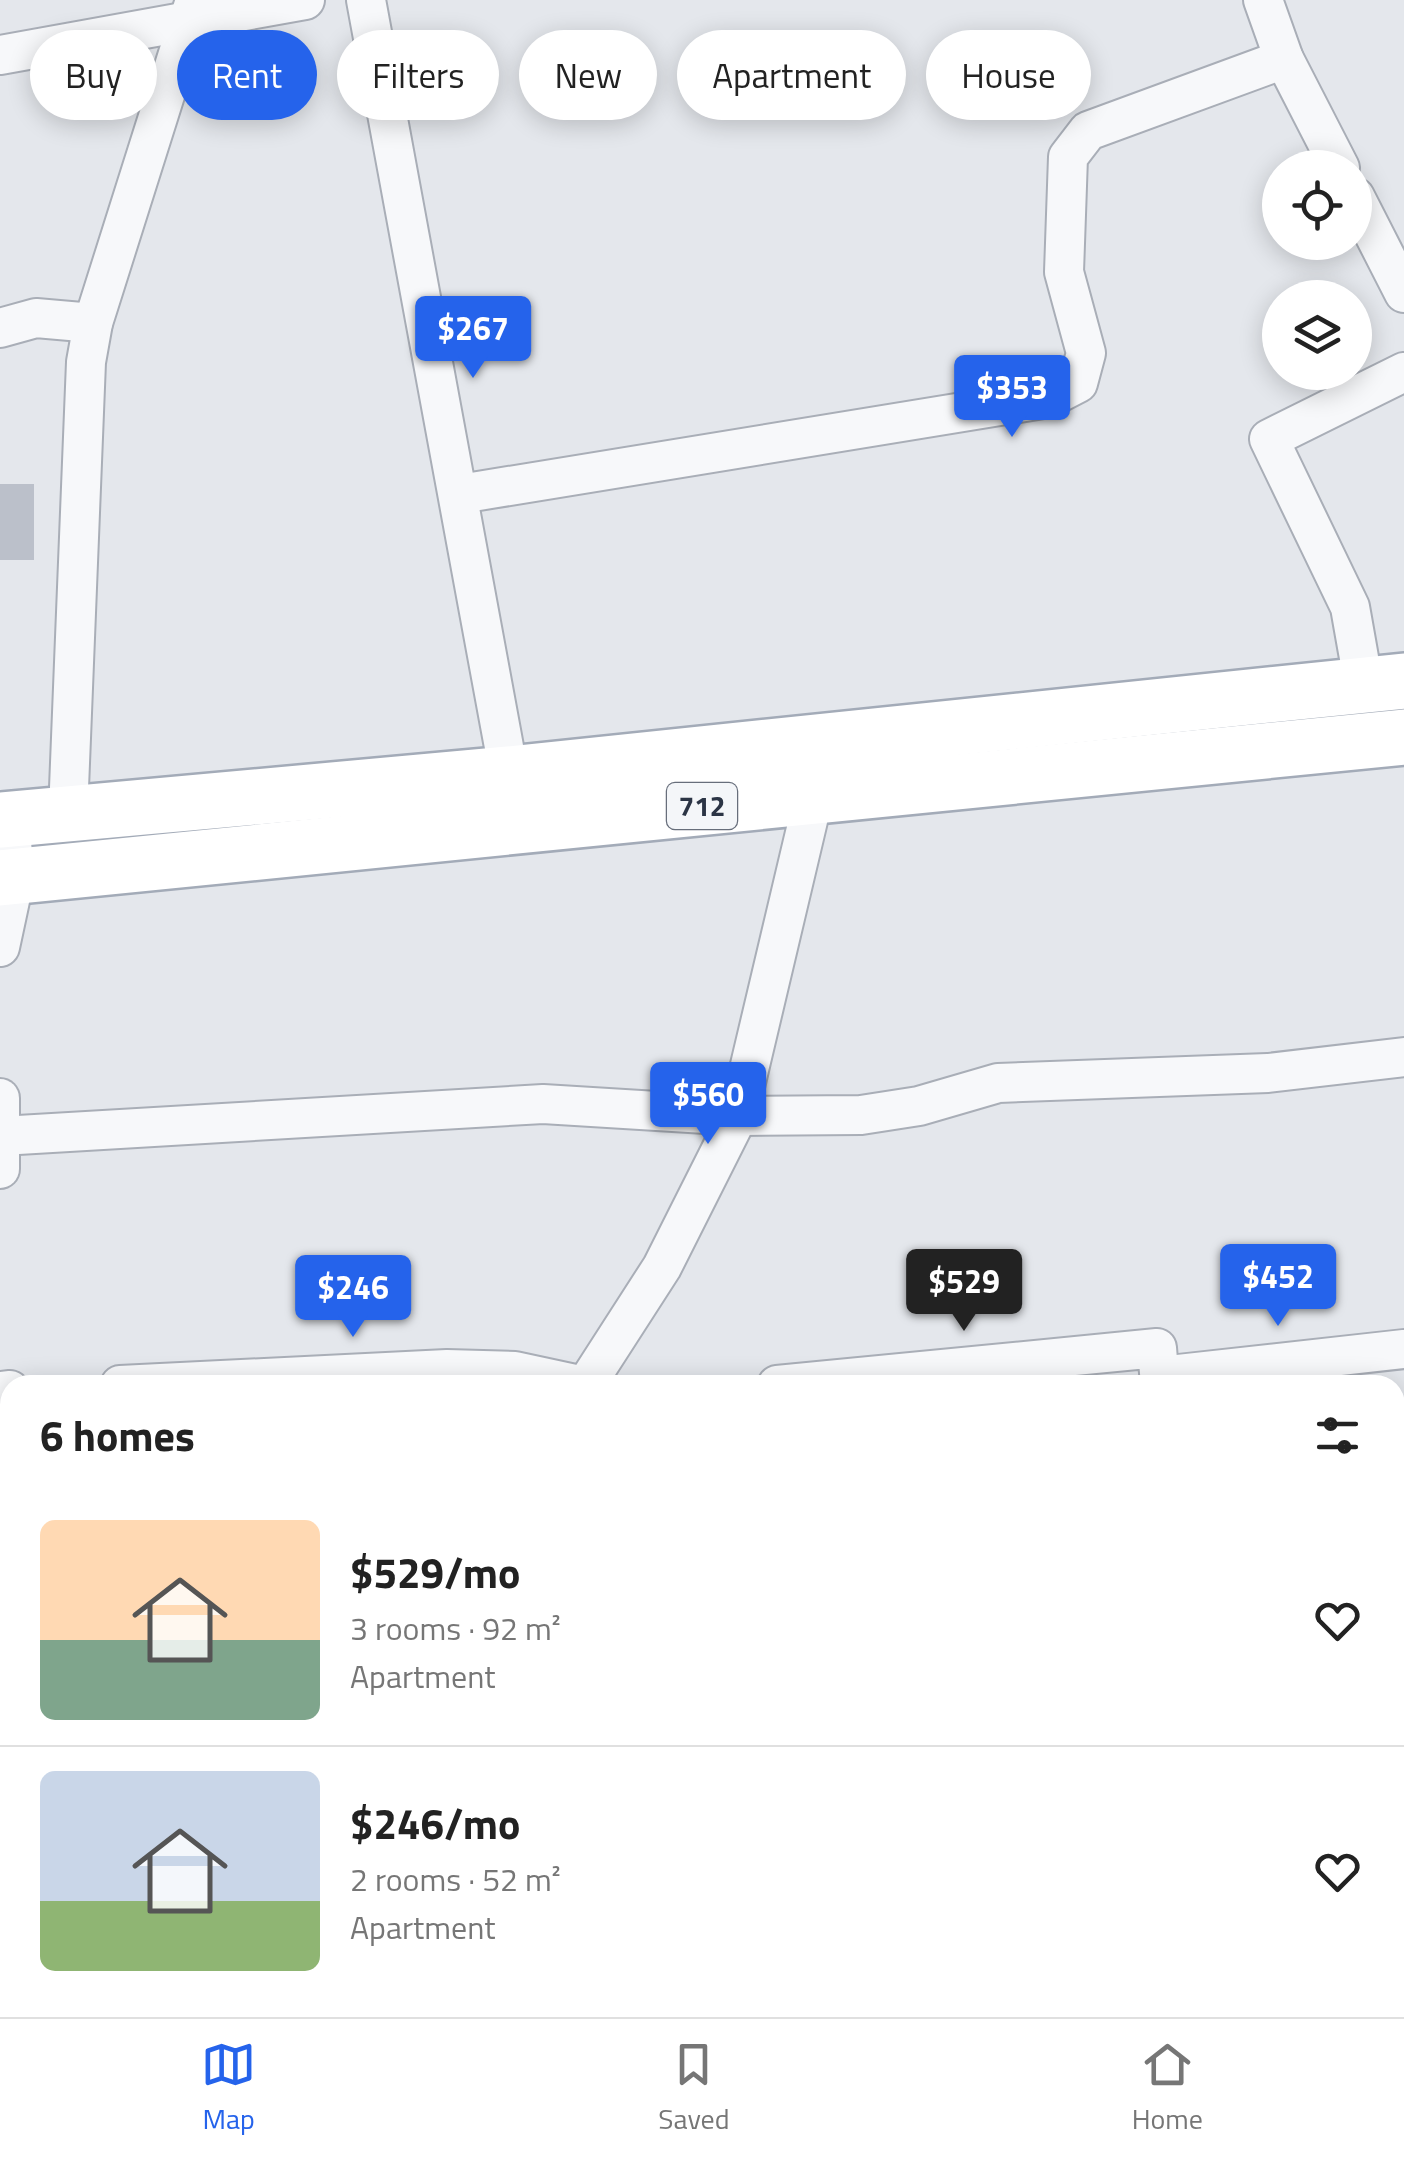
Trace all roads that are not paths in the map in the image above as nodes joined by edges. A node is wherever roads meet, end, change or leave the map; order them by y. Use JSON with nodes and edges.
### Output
{"nodes":[{"id":1,"x":305,"y":0,"type":"edge"},
{"id":2,"x":366,"y":0,"type":"edge"},
{"id":3,"x":1263,"y":0,"type":"edge"},
{"id":4,"x":192,"y":10,"type":"edge"},
{"id":5,"x":0,"y":55,"type":"edge"},
{"id":6,"x":1284,"y":58,"type":"junction"},
{"id":7,"x":1331,"y":150,"type":"edge"},
{"id":8,"x":1372,"y":230,"type":"edge"},
{"id":9,"x":1404,"y":293,"type":"edge"},
{"id":10,"x":93,"y":323,"type":"junction"},
{"id":11,"x":0,"y":328,"type":"edge"},
{"id":12,"x":1404,"y":372,"type":"edge"},
{"id":13,"x":460,"y":494,"type":"junction"},
{"id":14,"x":1384,"y":684,"type":"edge"},
{"id":15,"x":1404,"y":737,"type":"edge"},
{"id":16,"x":509,"y":774,"type":"junction"},
{"id":17,"x":814,"y":794,"type":"junction"},
{"id":18,"x":68,"y":813,"type":"junction"},
{"id":19,"x":5,"y":820,"type":"edge"},
{"id":20,"x":7,"y":877,"type":"edge"},
{"id":21,"x":0,"y":947,"type":"edge"},
{"id":22,"x":1404,"y":1057,"type":"edge"},
{"id":23,"x":0,"y":1098,"type":"edge"},
{"id":24,"x":738,"y":1116,"type":"junction"},
{"id":25,"x":1,"y":1136,"type":"edge"},
{"id":26,"x":0,"y":1169,"type":"edge"},
{"id":27,"x":1404,"y":1349,"type":"edge"},
{"id":28,"x":346,"y":1375,"type":"edge"},
{"id":29,"x":519,"y":1375,"type":"edge"},
{"id":30,"x":590,"y":1375,"type":"edge"},
{"id":31,"x":880,"y":1375,"type":"edge"},
{"id":32,"x":1160,"y":1375,"type":"edge"},
{"id":33,"x":1199,"y":1375,"type":"edge"}],
"edges":[{"from":1,"to":4,"type":"street"},
{"from":2,"to":13,"type":"street"},
{"from":3,"to":6,"type":"street"},
{"from":4,"to":5,"type":"street"},
{"from":4,"to":10,"type":"street"},
{"from":6,"to":7,"type":"street"},
{"from":6,"to":13,"type":"street"},
{"from":8,"to":9,"type":"street"},
{"from":10,"to":11,"type":"street"},
{"from":10,"to":18,"type":"street"},
{"from":12,"to":14,"type":"street"},
{"from":13,"to":16,"type":"street"},
{"from":14,"to":16,"type":"main road","number":"712"},
{"from":15,"to":17,"type":"main road","number":"712"},
{"from":16,"to":18,"type":"main road","number":"712"},
{"from":17,"to":20,"type":"main road","number":"712"},
{"from":17,"to":24,"type":"street"},
{"from":18,"to":19,"type":"main road","number":"712"},
{"from":19,"to":20,"type":"street"},
{"from":20,"to":21,"type":"street"},
{"from":22,"to":24,"type":"street"},
{"from":23,"to":25,"type":"street"},
{"from":24,"to":25,"type":"street"},
{"from":24,"to":30,"type":"street"},
{"from":25,"to":26,"type":"street"},
{"from":27,"to":33,"type":"street"},
{"from":28,"to":29,"type":"street"},
{"from":31,"to":32,"type":"street"}]}
